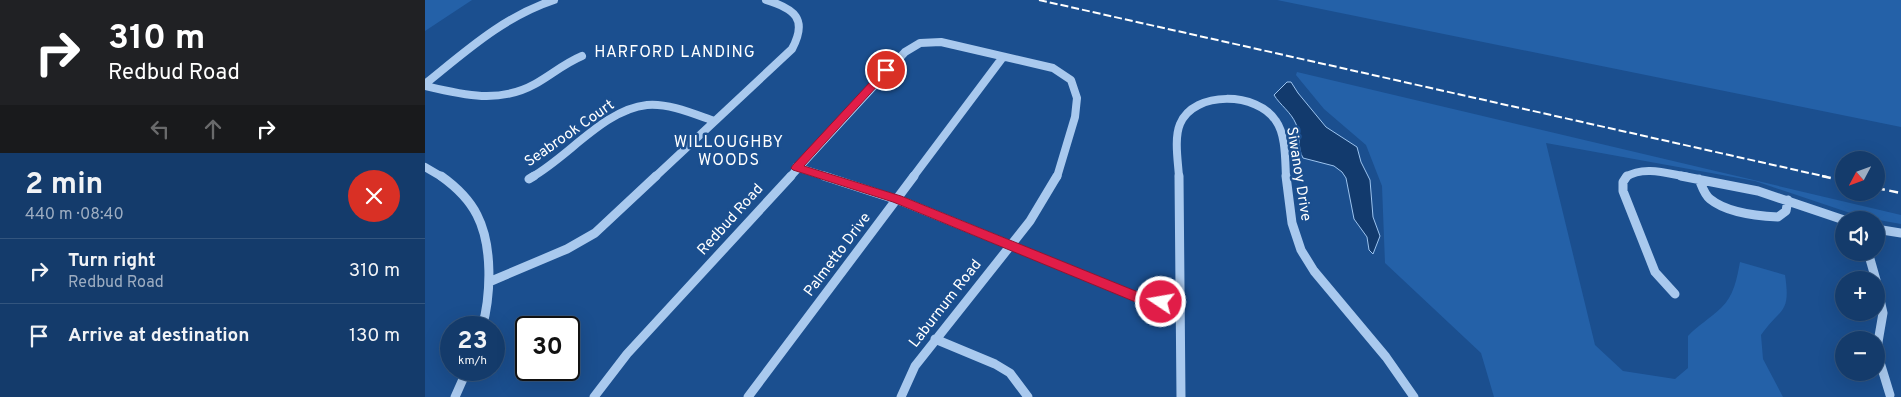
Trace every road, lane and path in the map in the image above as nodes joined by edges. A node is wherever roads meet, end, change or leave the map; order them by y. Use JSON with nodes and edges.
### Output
{"nodes":[{"id":1,"x":554,"y":0,"type":"edge"},
{"id":2,"x":766,"y":0,"type":"edge"},
{"id":3,"x":582,"y":56,"type":"dead end"},
{"id":4,"x":1003,"y":57,"type":"junction"},
{"id":5,"x":425,"y":85,"type":"edge"},
{"id":6,"x":714,"y":121,"type":"junction"},
{"id":7,"x":425,"y":167,"type":"edge"},
{"id":8,"x":797,"y":168,"type":"junction"},
{"id":9,"x":529,"y":179,"type":"dead end"},
{"id":10,"x":1699,"y":179,"type":"junction"},
{"id":11,"x":897,"y":199,"type":"junction"},
{"id":12,"x":1787,"y":200,"type":"junction"},
{"id":13,"x":1835,"y":217,"type":"edge"},
{"id":14,"x":1885,"y":230,"type":"edge"},
{"id":15,"x":1901,"y":233,"type":"edge"},
{"id":16,"x":1011,"y":245,"type":"junction"},
{"id":17,"x":489,"y":282,"type":"junction"},
{"id":18,"x":1675,"y":294,"type":"dead end"},
{"id":19,"x":1180,"y":302,"type":"junction"},
{"id":20,"x":484,"y":316,"type":"edge"},
{"id":21,"x":1882,"y":321,"type":"edge"},
{"id":22,"x":935,"y":338,"type":"junction"},
{"id":23,"x":462,"y":381,"type":"edge"},
{"id":24,"x":1890,"y":395,"type":"dead end"},
{"id":25,"x":455,"y":397,"type":"edge"},
{"id":26,"x":594,"y":397,"type":"edge"},
{"id":27,"x":748,"y":397,"type":"edge"},
{"id":28,"x":901,"y":397,"type":"edge"},
{"id":29,"x":1028,"y":397,"type":"edge"},
{"id":30,"x":1181,"y":397,"type":"edge"},
{"id":31,"x":1414,"y":397,"type":"edge"}],
"edges":[{"from":1,"to":5,"type":"street"},
{"from":2,"to":6,"type":"street"},
{"from":3,"to":5,"type":"street"},
{"from":4,"to":8,"type":"street","name":"Redbud Road"},
{"from":4,"to":11,"type":"street","name":"Palmetto Drive"},
{"from":4,"to":16,"type":"street","name":"Laburnum Road"},
{"from":6,"to":9,"type":"street","name":"Seabrook Court"},
{"from":6,"to":17,"type":"street"},
{"from":7,"to":17,"type":"street"},
{"from":8,"to":11,"type":"street"},
{"from":8,"to":26,"type":"street","name":"Redbud Road"},
{"from":10,"to":12,"type":"street"},
{"from":10,"to":12,"type":"street"},
{"from":10,"to":18,"type":"street"},
{"from":11,"to":16,"type":"street"},
{"from":11,"to":27,"type":"street","name":"Palmetto Drive"},
{"from":12,"to":13,"type":"street"},
{"from":14,"to":15,"type":"street"},
{"from":16,"to":19,"type":"street"},
{"from":16,"to":22,"type":"street","name":"Laburnum Road"},
{"from":17,"to":20,"type":"street"},
{"from":19,"to":30,"type":"street","name":"Siwanoy Drive"},
{"from":19,"to":31,"type":"street","name":"Siwanoy Drive"},
{"from":21,"to":24,"type":"street"},
{"from":22,"to":28,"type":"street","name":"Laburnum Road"},
{"from":22,"to":29,"type":"street"},
{"from":23,"to":25,"type":"street"}]}
